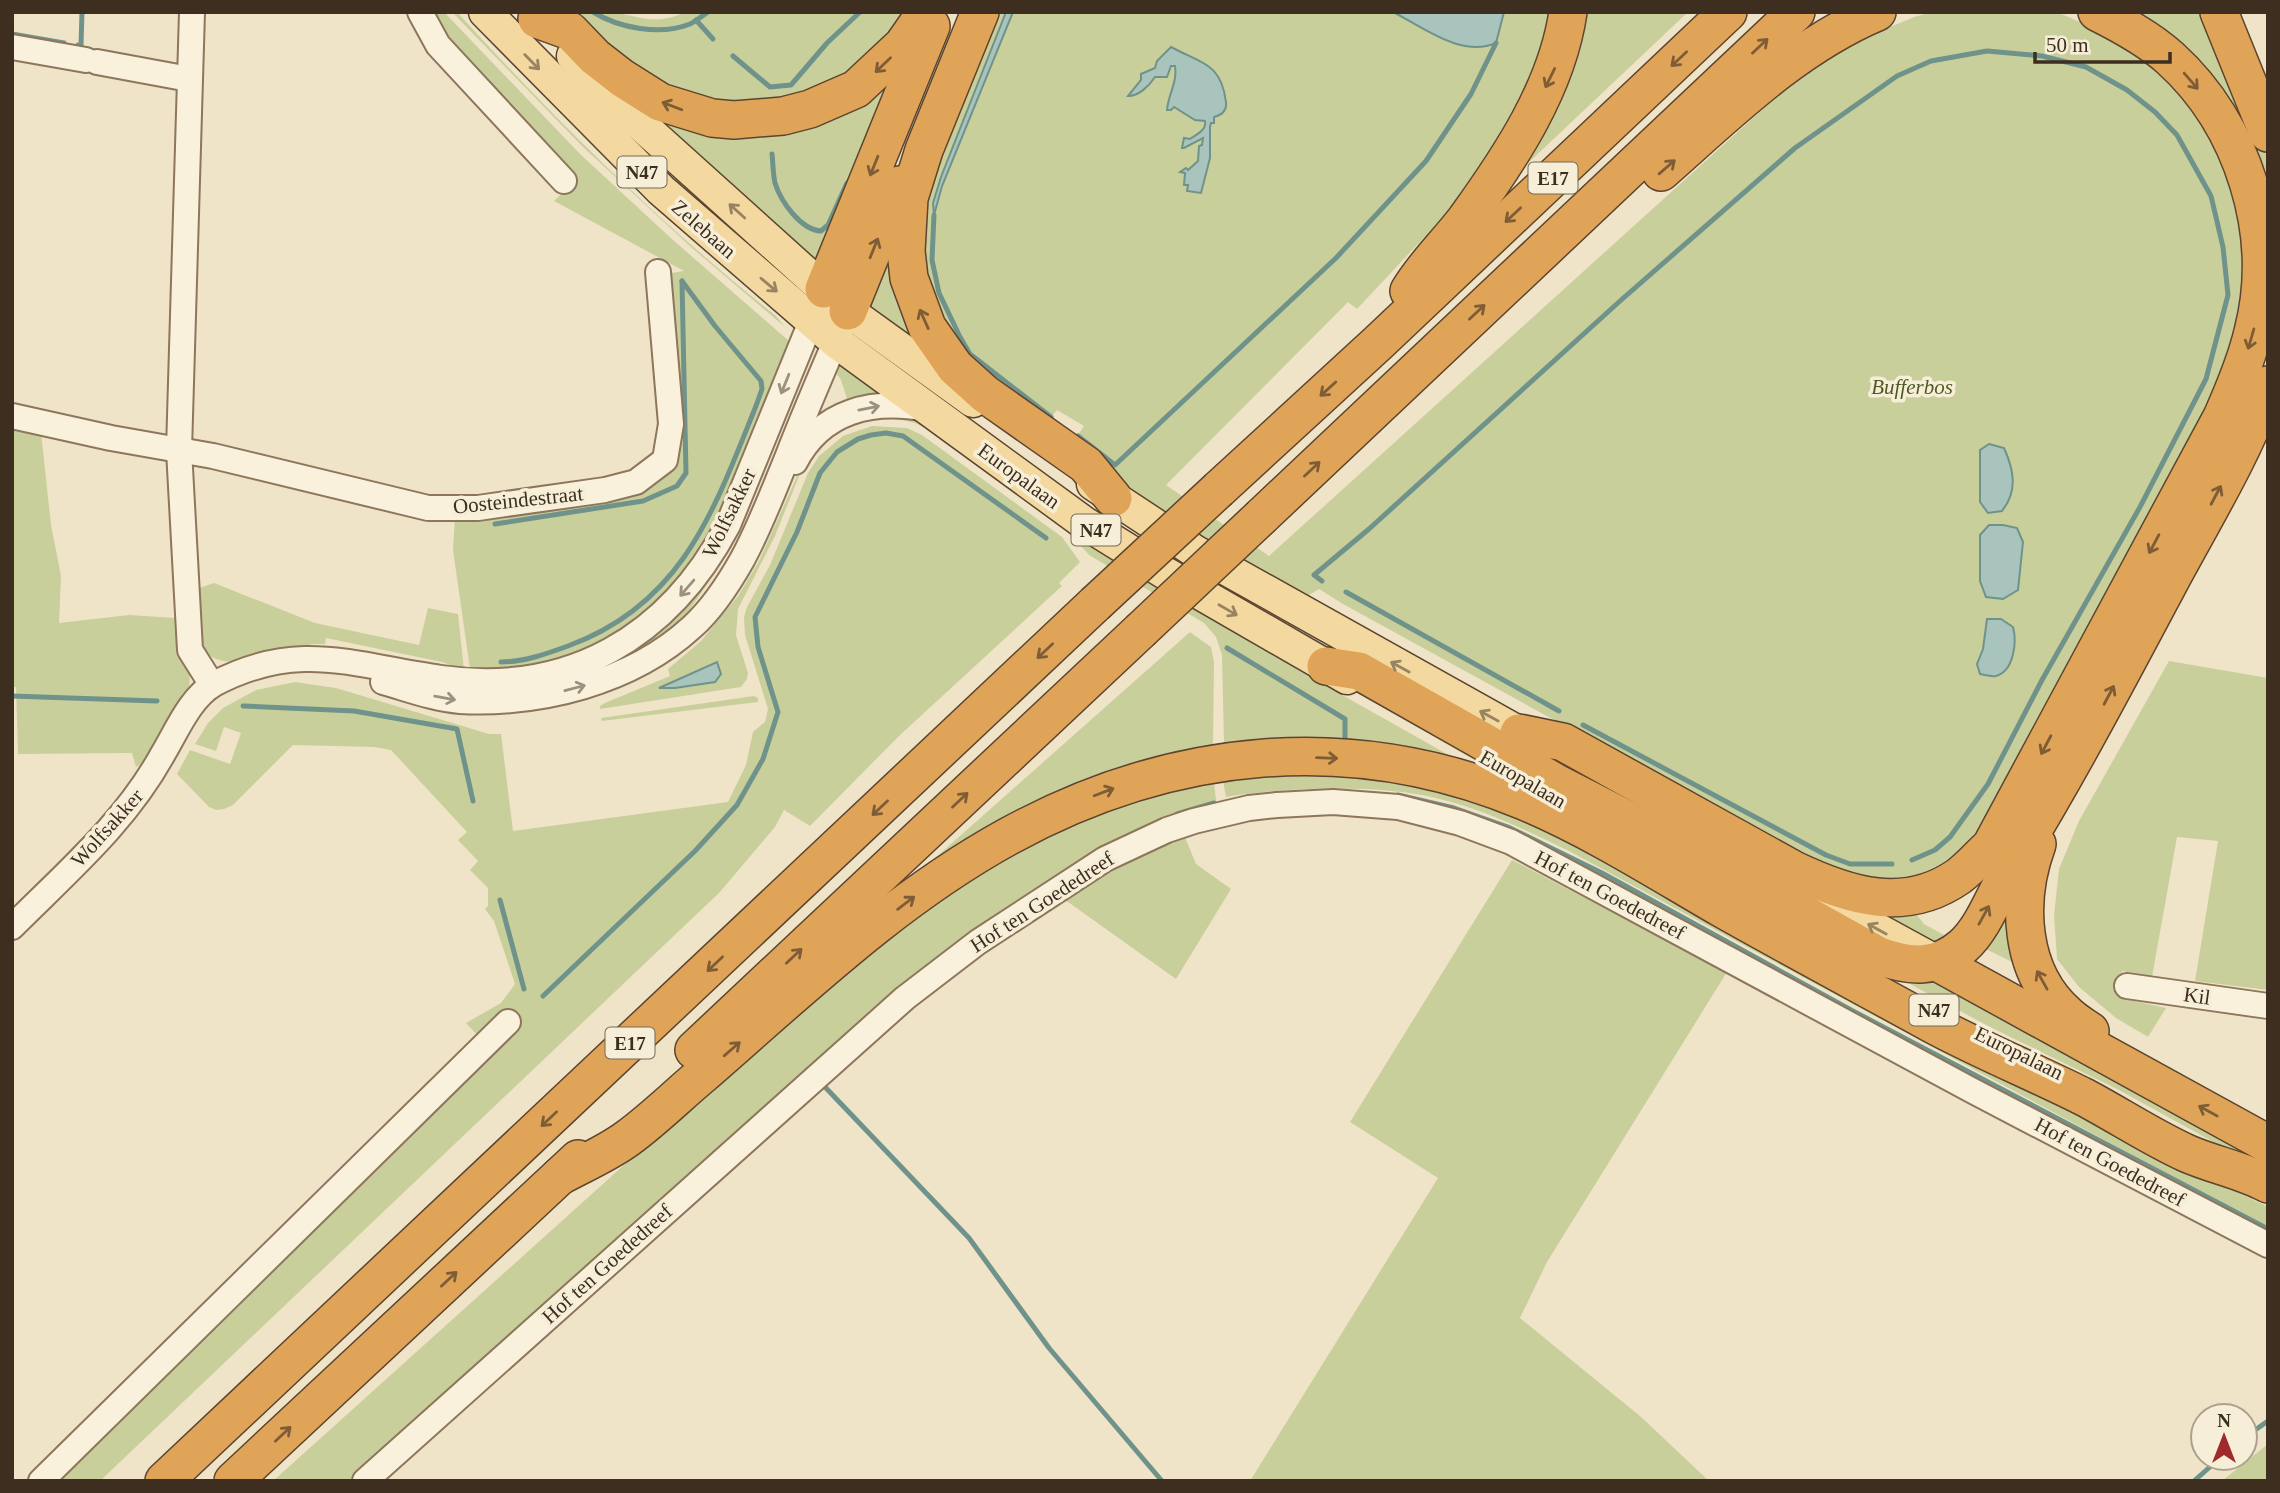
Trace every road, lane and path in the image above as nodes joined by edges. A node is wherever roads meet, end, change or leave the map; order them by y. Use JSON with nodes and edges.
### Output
{"nodes":[{"id":1,"x":192,"y":12,"type":"edge"},
{"id":2,"x":420,"y":12,"type":"edge"},
{"id":3,"x":485,"y":12,"type":"edge"},
{"id":4,"x":926,"y":12,"type":"edge"},
{"id":5,"x":937,"y":12,"type":"edge"},
{"id":6,"x":968,"y":12,"type":"edge"},
{"id":7,"x":980,"y":12,"type":"edge"},
{"id":8,"x":1568,"y":12,"type":"edge"},
{"id":9,"x":1728,"y":12,"type":"edge"},
{"id":10,"x":1796,"y":12,"type":"edge"},
{"id":11,"x":1877,"y":12,"type":"edge"},
{"id":12,"x":2098,"y":12,"type":"edge"},
{"id":13,"x":2219,"y":12,"type":"edge"},
{"id":14,"x":547,"y":19,"type":"edge"},
{"id":15,"x":12,"y":47,"type":"edge"},
{"id":16,"x":189,"y":79,"type":"junction"},
{"id":17,"x":2268,"y":133,"type":"edge"},
{"id":18,"x":564,"y":181,"type":"dead end"},
{"id":19,"x":1549,"y":244,"type":"junction"},
{"id":20,"x":658,"y":271,"type":"dead end"},
{"id":21,"x":830,"y":315,"type":"junction"},
{"id":22,"x":1378,"y":344,"type":"junction"},
{"id":23,"x":2268,"y":384,"type":"edge"},
{"id":24,"x":926,"y":409,"type":"junction"},
{"id":25,"x":12,"y":416,"type":"edge"},
{"id":26,"x":180,"y":450,"type":"junction"},
{"id":27,"x":1113,"y":498,"type":"junction"},
{"id":28,"x":712,"y":605,"type":"junction"},
{"id":29,"x":309,"y":659,"type":"junction"},
{"id":30,"x":1326,"y":666,"type":"junction"},
{"id":31,"x":212,"y":685,"type":"junction"},
{"id":32,"x":1519,"y":733,"type":"junction"},
{"id":33,"x":2053,"y":799,"type":"junction"},
{"id":34,"x":12,"y":927,"type":"edge"},
{"id":35,"x":1937,"y":962,"type":"junction"},
{"id":36,"x":2127,"y":986,"type":"dead end"},
{"id":37,"x":2268,"y":1006,"type":"edge"},
{"id":38,"x":508,"y":1023,"type":"dead end"},
{"id":39,"x":2122,"y":1064,"type":"junction"},
{"id":40,"x":2262,"y":1168,"type":"edge"},
{"id":41,"x":560,"y":1176,"type":"junction"},
{"id":42,"x":2268,"y":1245,"type":"edge"},
{"id":43,"x":41,"y":1481,"type":"edge"},
{"id":44,"x":164,"y":1481,"type":"edge"},
{"id":45,"x":233,"y":1481,"type":"edge"},
{"id":46,"x":365,"y":1481,"type":"edge"}],
"edges":[{"from":1,"to":16,"type":"street"},
{"from":2,"to":18,"type":"street"},
{"from":3,"to":21,"type":"main road","name":"Zelebaan","number":"N47","one_way":true},
{"from":4,"to":14,"type":"highway","one_way":true},
{"from":5,"to":21,"type":"highway","one_way":true},
{"from":21,"to":6,"type":"highway","one_way":true},
{"from":27,"to":7,"type":"highway","one_way":true},
{"from":8,"to":22,"type":"highway","one_way":true},
{"from":9,"to":22,"type":"highway","number":"E17","one_way":true},
{"from":19,"to":10,"type":"highway","number":"E17","one_way":true},
{"from":19,"to":11,"type":"highway","one_way":true},
{"from":12,"to":32,"type":"highway","one_way":true},
{"from":13,"to":17,"type":"highway"},
{"from":21,"to":14,"type":"main road","name":"Zelebaan","number":"N47","one_way":true},
{"from":15,"to":16,"type":"street"},
{"from":16,"to":26,"type":"street"},
{"from":41,"to":19,"type":"highway","number":"E17","one_way":true,"bridge":true},
{"from":20,"to":26,"type":"street","name":"Oosteindestraat"},
{"from":21,"to":24,"type":"main road","name":"Europalaan","number":"N47"},
{"from":21,"to":27,"type":"main road","name":"Europalaan","number":"N47"},
{"from":21,"to":28,"type":"street","name":"Wolfsakker"},
{"from":21,"to":29,"type":"street","name":"Wolfsakker","one_way":true},
{"from":22,"to":44,"type":"highway","number":"E17","one_way":true,"bridge":true},
{"from":33,"to":23,"type":"highway","one_way":true},
{"from":28,"to":24,"type":"street","name":"Wolfsakker","one_way":true},
{"from":24,"to":30,"type":"main road","name":"Europalaan","number":"N47","one_way":true},
{"from":25,"to":26,"type":"street","name":"Oosteindestraat"},
{"from":26,"to":31,"type":"street"},
{"from":32,"to":27,"type":"main road","name":"Europalaan","number":"N47","one_way":true},
{"from":29,"to":28,"type":"street","name":"Wolfsakker","one_way":true},
{"from":29,"to":31,"type":"street","name":"Wolfsakker"},
{"from":30,"to":35,"type":"highway"},
{"from":30,"to":40,"type":"main road","name":"Europalaan","number":"N47"},
{"from":31,"to":34,"type":"street","name":"Wolfsakker"},
{"from":35,"to":32,"type":"main road","name":"Europalaan","number":"N47","one_way":true},
{"from":35,"to":33,"type":"highway","one_way":true},
{"from":39,"to":33,"type":"highway","one_way":true},
{"from":35,"to":39,"type":"highway","name":"Europalaan","number":"N47"},
{"from":36,"to":37,"type":"street","name":"Kil"},
{"from":38,"to":43,"type":"street"},
{"from":40,"to":39,"type":"highway","name":"Europalaan","number":"N47","one_way":true},
{"from":41,"to":40,"type":"highway","one_way":true},
{"from":45,"to":41,"type":"highway","number":"E17","one_way":true},
{"from":42,"to":46,"type":"street","name":"Hof ten Goededreef"}]}
